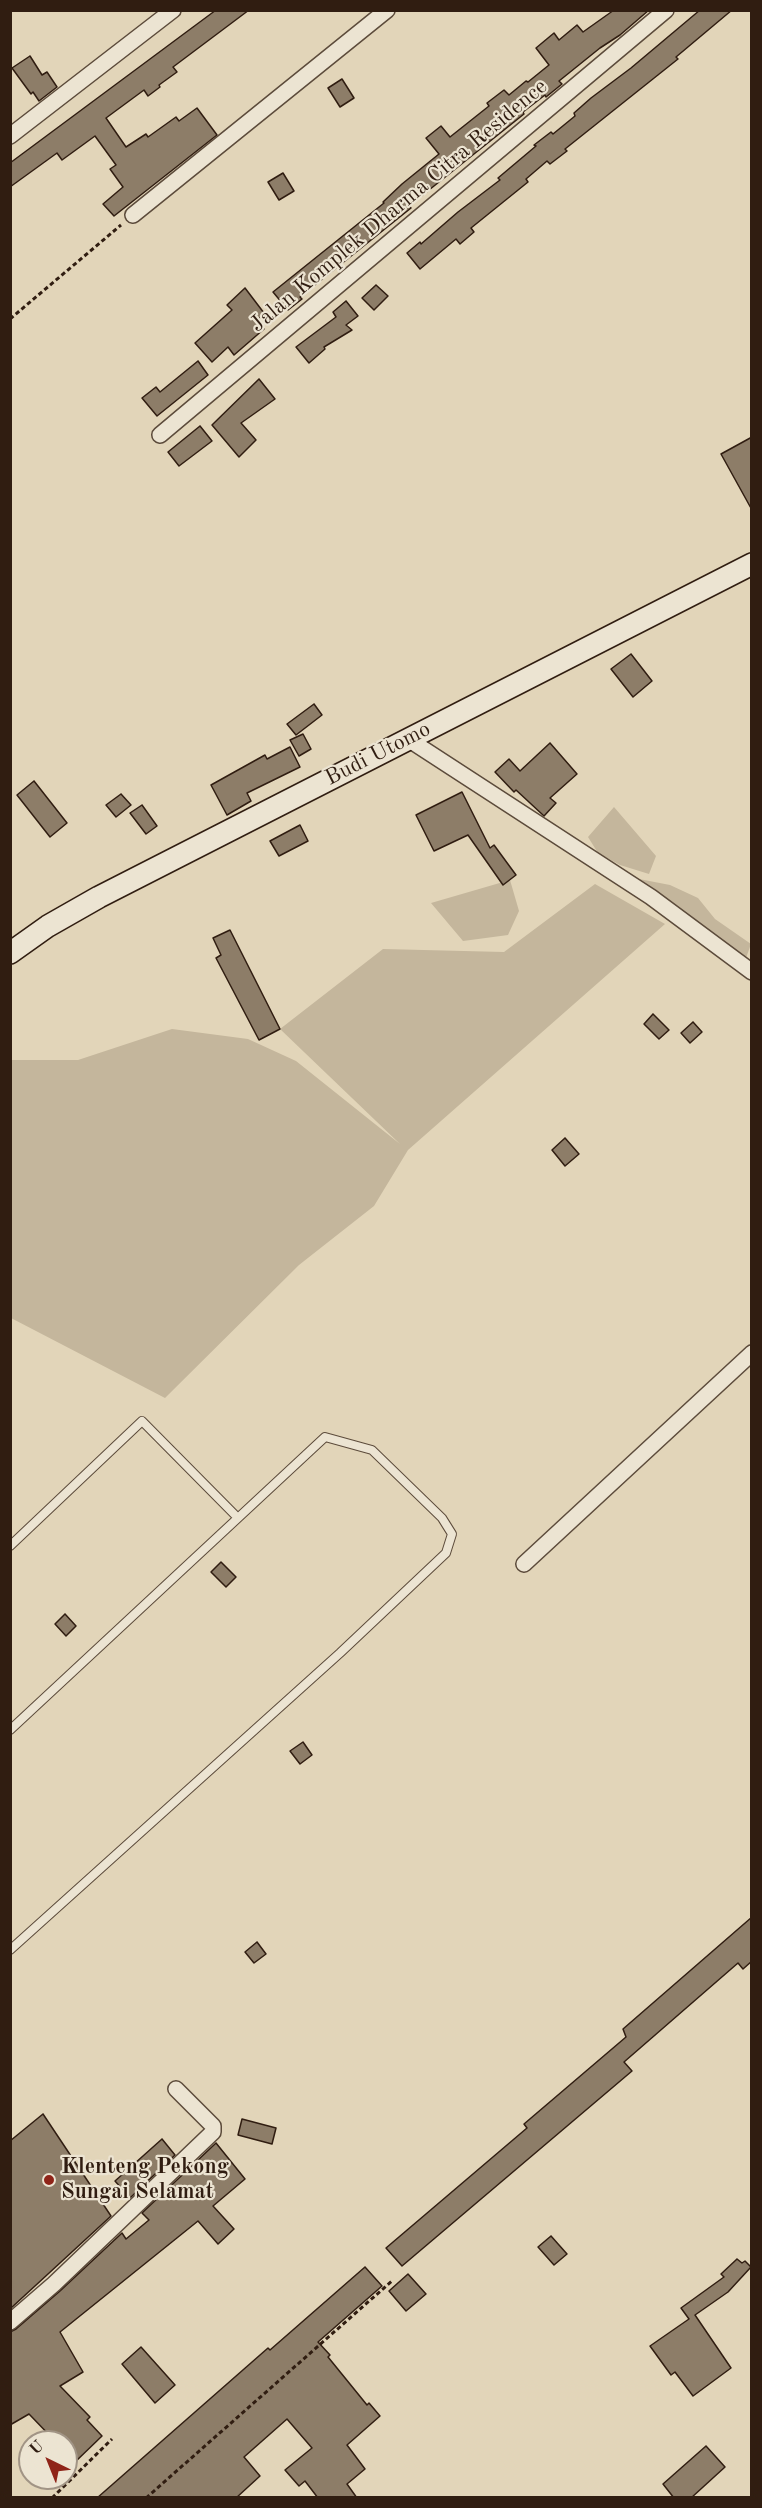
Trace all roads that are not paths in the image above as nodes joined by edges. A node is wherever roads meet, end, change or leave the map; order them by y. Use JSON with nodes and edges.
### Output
{"nodes":[{"id":1,"x":174,"y":10,"type":"edge"},
{"id":2,"x":387,"y":10,"type":"edge"},
{"id":3,"x":666,"y":10,"type":"edge"},
{"id":4,"x":10,"y":136,"type":"edge"},
{"id":5,"x":133,"y":215,"type":"road end"},
{"id":6,"x":160,"y":435,"type":"dead end"},
{"id":7,"x":752,"y":564,"type":"edge"},
{"id":8,"x":408,"y":739,"type":"junction"},
{"id":9,"x":10,"y":953,"type":"edge"},
{"id":10,"x":752,"y":972,"type":"edge"},
{"id":11,"x":752,"y":1353,"type":"edge"},
{"id":12,"x":238,"y":1518,"type":"junction"},
{"id":13,"x":10,"y":1546,"type":"edge"},
{"id":14,"x":524,"y":1564,"type":"dead end"},
{"id":15,"x":10,"y":1730,"type":"edge"},
{"id":16,"x":10,"y":1950,"type":"edge"},
{"id":17,"x":176,"y":2089,"type":"dead end"},
{"id":18,"x":10,"y":2322,"type":"edge"}],
"edges":[{"from":1,"to":4,"type":"street"},
{"from":2,"to":5,"type":"street"},
{"from":3,"to":6,"type":"street","name":"Jalan Komplek Dharma Citra Residence"},
{"from":7,"to":8,"type":"street","name":"Budi Utomo"},
{"from":8,"to":9,"type":"street","name":"Budi Utomo"},
{"from":8,"to":10,"type":"street"},
{"from":11,"to":14,"type":"street"},
{"from":12,"to":13,"type":"lane"},
{"from":12,"to":15,"type":"lane"},
{"from":12,"to":16,"type":"lane"},
{"from":17,"to":18,"type":"street"}]}
